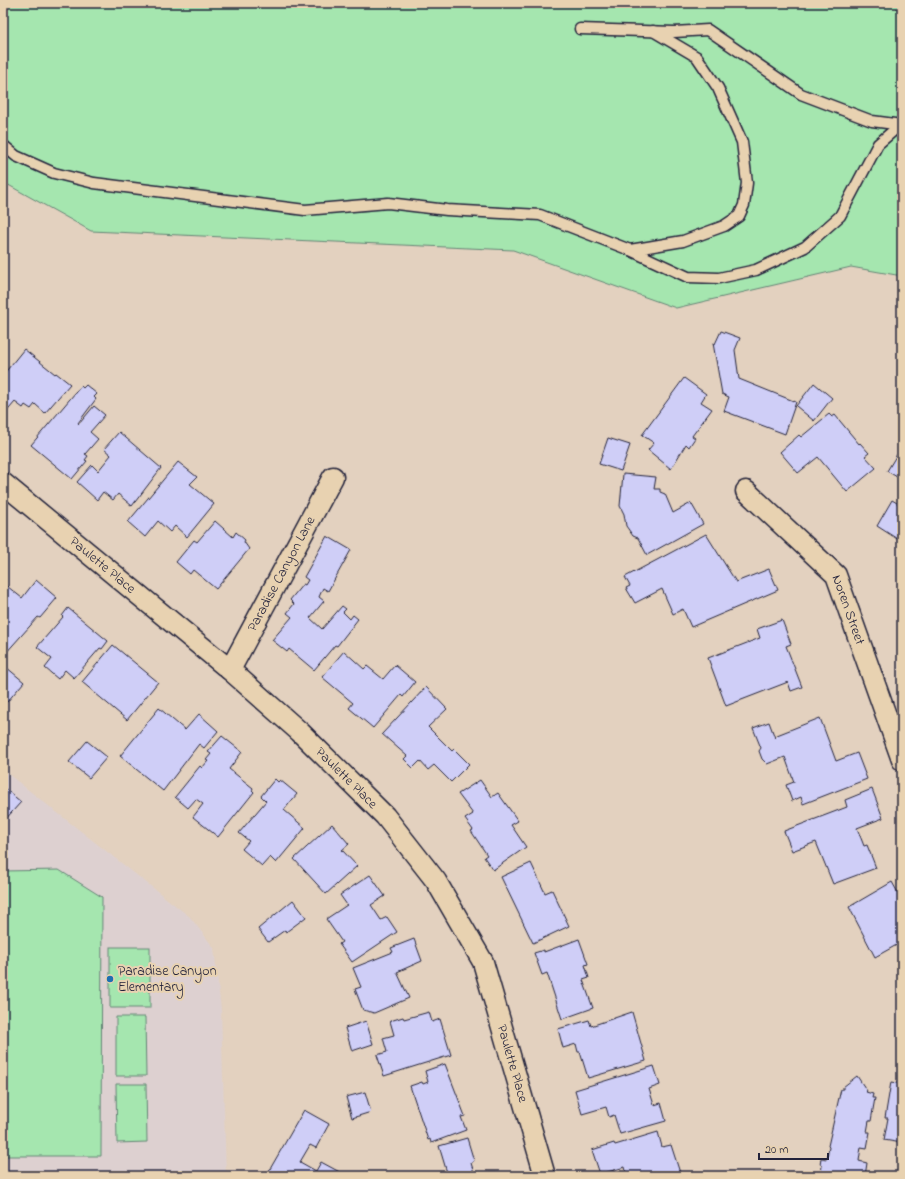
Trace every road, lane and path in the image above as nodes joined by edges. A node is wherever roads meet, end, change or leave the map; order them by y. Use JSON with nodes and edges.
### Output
{"nodes":[{"id":1,"x":580,"y":29,"type":"dead end"},
{"id":2,"x":653,"y":31,"type":"junction"},
{"id":3,"x":901,"y":125,"type":"edge"},
{"id":4,"x":3,"y":145,"type":"edge"},
{"id":5,"x":630,"y":250,"type":"junction"},
{"id":6,"x":333,"y":478,"type":"dead end"},
{"id":7,"x":3,"y":483,"type":"edge"},
{"id":8,"x":746,"y":491,"type":"dead end"},
{"id":9,"x":230,"y":670,"type":"junction"},
{"id":10,"x":902,"y":760,"type":"edge"},
{"id":11,"x":545,"y":1176,"type":"edge"}],
"edges":[{"from":1,"to":2,"type":"lane"},
{"from":2,"to":3,"type":"lane"},
{"from":2,"to":5,"type":"lane"},
{"from":3,"to":5,"type":"lane"},
{"from":4,"to":5,"type":"lane"},
{"from":6,"to":9,"type":"street","name":"Paradise Canyon Lane"},
{"from":7,"to":9,"type":"street","name":"Paulette Place"},
{"from":8,"to":10,"type":"street","name":"Noren Street"},
{"from":9,"to":11,"type":"street","name":"Paulette Place"}]}
